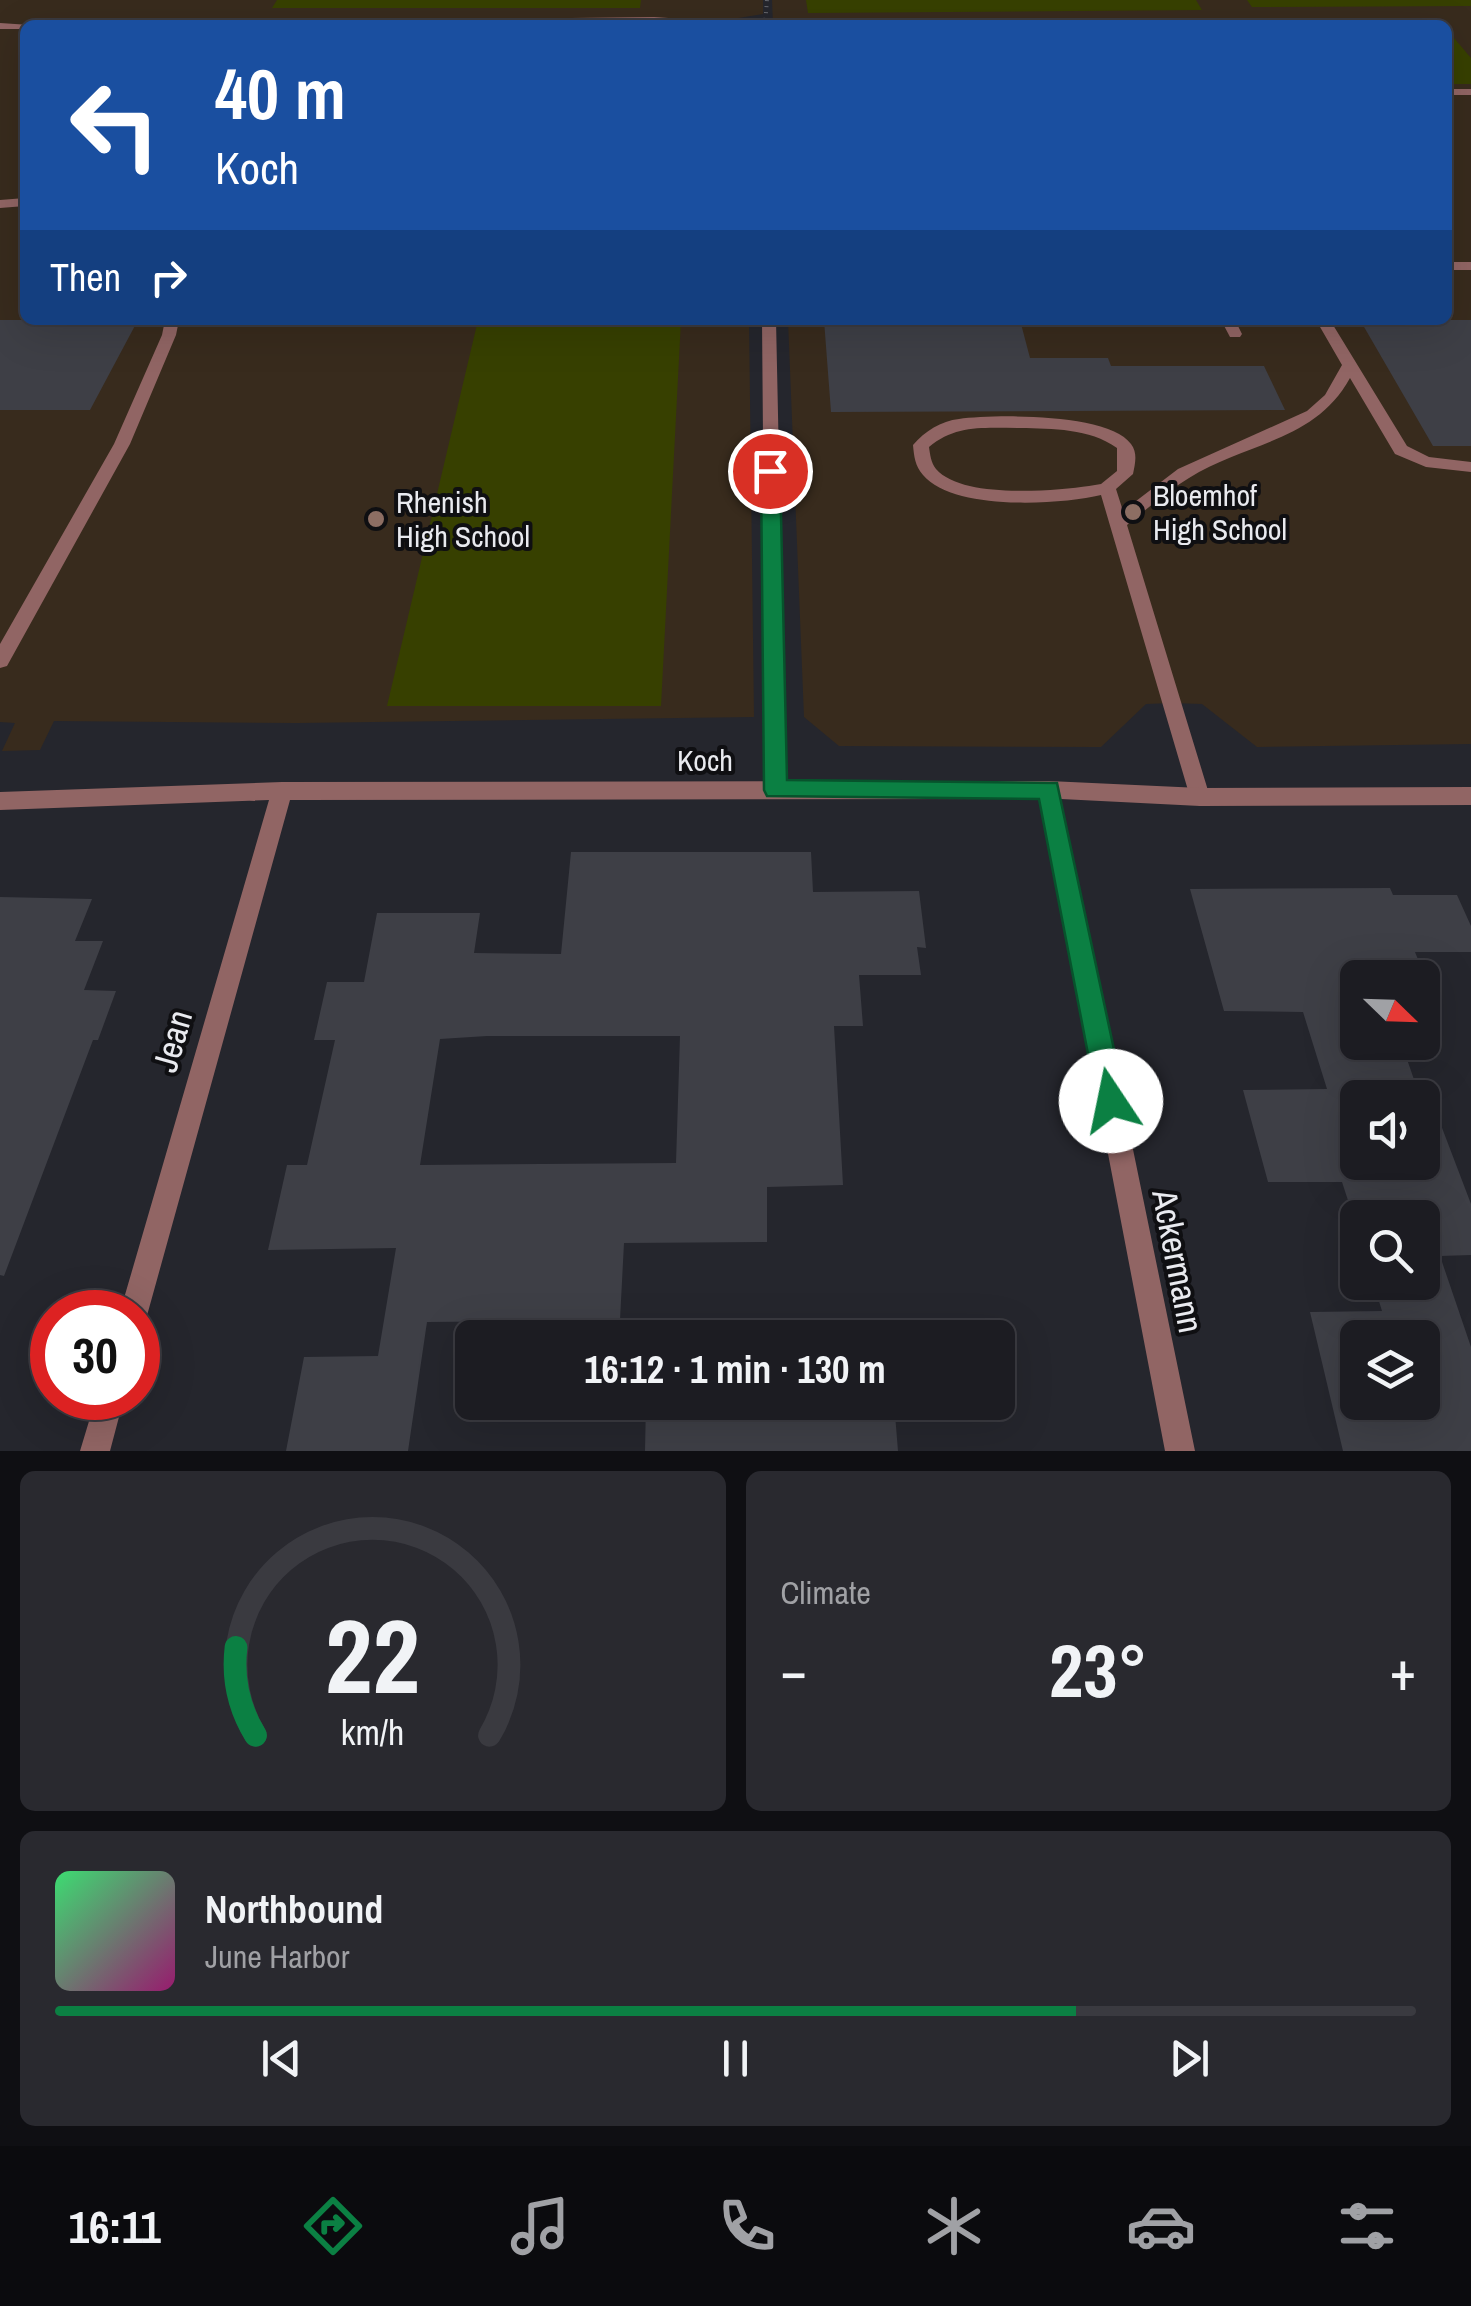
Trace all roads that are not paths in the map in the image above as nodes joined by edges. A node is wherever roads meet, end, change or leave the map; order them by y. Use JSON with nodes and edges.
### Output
{"nodes":[{"id":1,"x":171,"y":325,"type":"edge"},
{"id":2,"x":769,"y":325,"type":"edge"},
{"id":3,"x":1327,"y":325,"type":"edge"},
{"id":4,"x":1350,"y":364,"type":"junction"},
{"id":5,"x":1471,"y":467,"type":"edge"},
{"id":6,"x":1107,"y":488,"type":"junction"},
{"id":7,"x":1118,"y":523,"type":"junction"},
{"id":8,"x":0,"y":661,"type":"edge"},
{"id":9,"x":282,"y":790,"type":"junction"},
{"id":10,"x":776,"y":790,"type":"junction"},
{"id":11,"x":1049,"y":790,"type":"junction"},
{"id":12,"x":1471,"y":796,"type":"edge"},
{"id":13,"x":1200,"y":797,"type":"junction"},
{"id":14,"x":0,"y":801,"type":"edge"},
{"id":15,"x":140,"y":1290,"type":"edge"},
{"id":16,"x":104,"y":1420,"type":"edge"},
{"id":17,"x":95,"y":1451,"type":"edge"},
{"id":18,"x":1180,"y":1451,"type":"edge"}],
"edges":[{"from":1,"to":8,"type":"street"},
{"from":2,"to":10,"type":"street"},
{"from":3,"to":4,"type":"street"},
{"from":4,"to":5,"type":"street"},
{"from":4,"to":7,"type":"street"},
{"from":6,"to":6,"type":"street"},
{"from":6,"to":7,"type":"street"},
{"from":7,"to":13,"type":"street"},
{"from":9,"to":10,"type":"street","name":"Koch"},
{"from":9,"to":14,"type":"street","name":"Koch"},
{"from":9,"to":15,"type":"street","name":"Jean"},
{"from":10,"to":11,"type":"street","name":"Koch"},
{"from":11,"to":13,"type":"street","name":"Koch"},
{"from":11,"to":18,"type":"street","name":"Ackermann"},
{"from":12,"to":13,"type":"street","name":"Koch"},
{"from":16,"to":17,"type":"street"}]}
